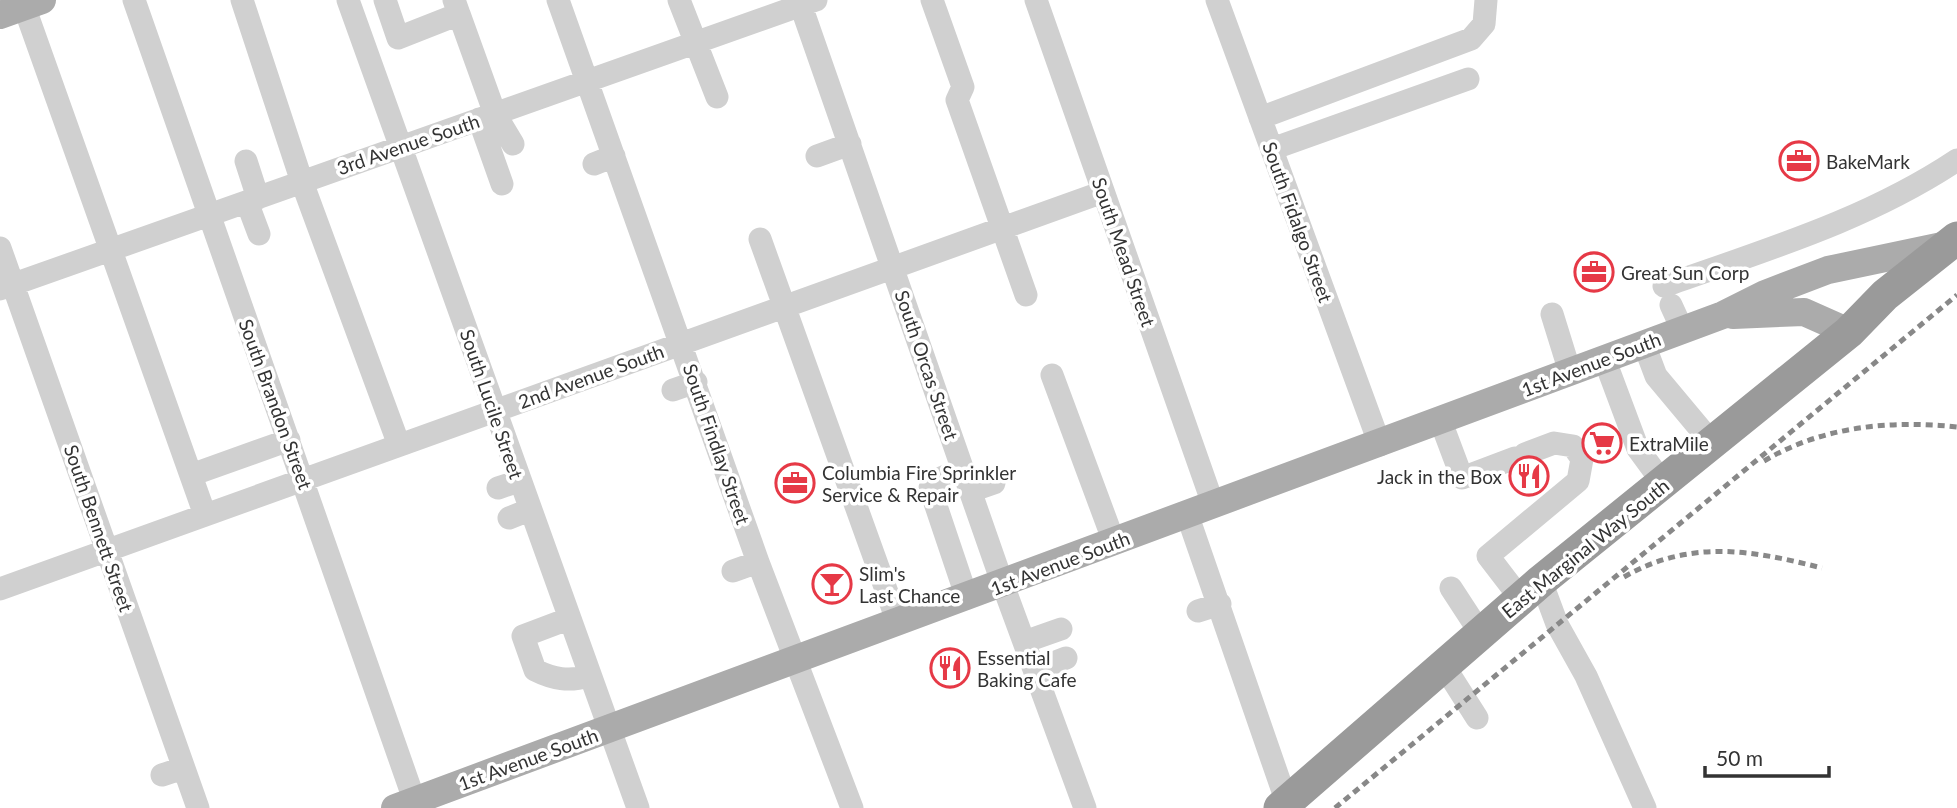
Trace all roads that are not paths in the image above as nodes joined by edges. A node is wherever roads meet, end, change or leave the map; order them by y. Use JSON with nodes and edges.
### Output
{"nodes":[{"id":1,"x":134,"y":0,"type":"edge"},
{"id":2,"x":242,"y":0,"type":"edge"},
{"id":3,"x":348,"y":0,"type":"edge"},
{"id":4,"x":558,"y":0,"type":"edge"},
{"id":5,"x":679,"y":0,"type":"edge"},
{"id":6,"x":932,"y":0,"type":"edge"},
{"id":7,"x":1217,"y":0,"type":"edge"},
{"id":8,"x":1486,"y":0,"type":"edge"},
{"id":9,"x":805,"y":2,"type":"edge"},
{"id":10,"x":22,"y":7,"type":"edge"},
{"id":11,"x":457,"y":7,"type":"edge"},
{"id":12,"x":388,"y":8,"type":"edge"},
{"id":13,"x":1037,"y":15,"type":"edge"},
{"id":14,"x":358,"y":28,"type":"junction"},
{"id":15,"x":694,"y":43,"type":"junction"},
{"id":16,"x":1468,"y":79,"type":"dead end"},
{"id":17,"x":587,"y":82,"type":"junction"},
{"id":18,"x":717,"y":97,"type":"dead end"},
{"id":19,"x":487,"y":117,"type":"junction"},
{"id":20,"x":1260,"y":118,"type":"junction"},
{"id":21,"x":513,"y":144,"type":"dead end"},
{"id":22,"x":850,"y":144,"type":"junction"},
{"id":23,"x":401,"y":146,"type":"junction"},
{"id":24,"x":1272,"y":149,"type":"junction"},
{"id":25,"x":817,"y":156,"type":"dead end"},
{"id":26,"x":1957,"y":160,"type":"edge"},
{"id":27,"x":246,"y":161,"type":"dead end"},
{"id":28,"x":302,"y":182,"type":"junction"},
{"id":29,"x":502,"y":184,"type":"dead end"},
{"id":30,"x":1103,"y":192,"type":"junction"},
{"id":31,"x":252,"y":200,"type":"junction"},
{"id":32,"x":209,"y":216,"type":"junction"},
{"id":33,"x":1002,"y":228,"type":"junction"},
{"id":34,"x":259,"y":234,"type":"dead end"},
{"id":35,"x":760,"y":239,"type":"dead end"},
{"id":36,"x":1954,"y":242,"type":"edge"},
{"id":37,"x":0,"y":248,"type":"edge"},
{"id":38,"x":111,"y":250,"type":"junction"},
{"id":39,"x":893,"y":267,"type":"junction"},
{"id":40,"x":6,"y":287,"type":"edge"},
{"id":41,"x":1026,"y":295,"type":"dead end"},
{"id":42,"x":785,"y":306,"type":"junction"},
{"id":43,"x":1672,"y":307,"type":"junction"},
{"id":44,"x":1552,"y":314,"type":"dead end"},
{"id":45,"x":1723,"y":315,"type":"junction"},
{"id":46,"x":1849,"y":332,"type":"junction"},
{"id":47,"x":682,"y":343,"type":"junction"},
{"id":48,"x":1644,"y":344,"type":"junction"},
{"id":49,"x":1604,"y":358,"type":"junction"},
{"id":50,"x":1570,"y":372,"type":"junction"},
{"id":51,"x":1052,"y":375,"type":"dead end"},
{"id":52,"x":702,"y":387,"type":"junction"},
{"id":53,"x":673,"y":390,"type":"dead end"},
{"id":54,"x":495,"y":410,"type":"junction"},
{"id":55,"x":1441,"y":422,"type":"junction"},
{"id":56,"x":289,"y":440,"type":"junction"},
{"id":57,"x":1712,"y":443,"type":"junction"},
{"id":58,"x":1380,"y":444,"type":"junction"},
{"id":59,"x":399,"y":445,"type":"junction"},
{"id":60,"x":963,"y":469,"type":"junction"},
{"id":61,"x":191,"y":475,"type":"junction"},
{"id":62,"x":303,"y":480,"type":"junction"},
{"id":63,"x":994,"y":483,"type":"dead end"},
{"id":64,"x":1663,"y":483,"type":"junction"},
{"id":65,"x":971,"y":491,"type":"junction"},
{"id":66,"x":1200,"y":509,"type":"junction"},
{"id":67,"x":205,"y":515,"type":"junction"},
{"id":68,"x":1115,"y":542,"type":"junction"},
{"id":69,"x":107,"y":550,"type":"junction"},
{"id":70,"x":758,"y":562,"type":"junction"},
{"id":71,"x":733,"y":570,"type":"dead end"},
{"id":72,"x":1003,"y":585,"type":"junction"},
{"id":73,"x":1451,"y":588,"type":"dead end"},
{"id":74,"x":0,"y":589,"type":"edge"},
{"id":75,"x":1531,"y":590,"type":"junction"},
{"id":76,"x":967,"y":598,"type":"junction"},
{"id":77,"x":1220,"y":604,"type":"junction"},
{"id":78,"x":1198,"y":611,"type":"dead end"},
{"id":79,"x":568,"y":619,"type":"junction"},
{"id":80,"x":898,"y":623,"type":"junction"},
{"id":81,"x":1061,"y":629,"type":"dead end"},
{"id":82,"x":1481,"y":634,"type":"junction"},
{"id":83,"x":1024,"y":642,"type":"junction"},
{"id":84,"x":1066,"y":658,"type":"dead end"},
{"id":85,"x":797,"y":660,"type":"junction"},
{"id":86,"x":1444,"y":666,"type":"junction"},
{"id":87,"x":1035,"y":670,"type":"junction"},
{"id":88,"x":588,"y":676,"type":"junction"},
{"id":89,"x":1477,"y":718,"type":"dead end"},
{"id":90,"x":611,"y":729,"type":"junction"},
{"id":91,"x":1283,"y":805,"type":"edge"},
{"id":92,"x":409,"y":806,"type":"edge"},
{"id":93,"x":198,"y":808,"type":"edge"},
{"id":94,"x":638,"y":808,"type":"edge"},
{"id":95,"x":852,"y":808,"type":"edge"},
{"id":96,"x":1085,"y":808,"type":"edge"},
{"id":97,"x":1645,"y":808,"type":"edge"}],
"edges":[{"from":1,"to":32,"type":"street","name":"South Brandon Street"},
{"from":2,"to":28,"type":"street"},
{"from":3,"to":14,"type":"street","name":"South Lucile Street"},
{"from":4,"to":17,"type":"street","name":"South Findlay Street"},
{"from":5,"to":15,"type":"street"},
{"from":6,"to":33,"type":"street"},
{"from":7,"to":20,"type":"street","name":"South Fidalgo Street"},
{"from":8,"to":20,"type":"street"},
{"from":9,"to":15,"type":"street","name":"3rd Avenue South"},
{"from":9,"to":22,"type":"street","name":"South Orcas Street"},
{"from":10,"to":38,"type":"street"},
{"from":11,"to":12,"type":"street"},
{"from":11,"to":19,"type":"street"},
{"from":12,"to":14,"type":"street"},
{"from":13,"to":30,"type":"street","name":"South Mead Street"},
{"from":14,"to":23,"type":"street","name":"South Lucile Street"},
{"from":15,"to":17,"type":"street","name":"3rd Avenue South"},
{"from":15,"to":18,"type":"street"},
{"from":16,"to":24,"type":"street"},
{"from":17,"to":19,"type":"street","name":"3rd Avenue South"},
{"from":17,"to":47,"type":"street","name":"South Findlay Street"},
{"from":19,"to":21,"type":"street"},
{"from":19,"to":23,"type":"street","name":"3rd Avenue South"},
{"from":19,"to":29,"type":"street"},
{"from":20,"to":24,"type":"street","name":"South Fidalgo Street"},
{"from":22,"to":25,"type":"street"},
{"from":22,"to":39,"type":"street","name":"South Orcas Street"},
{"from":23,"to":28,"type":"street","name":"3rd Avenue South"},
{"from":23,"to":54,"type":"street","name":"South Lucile Street"},
{"from":24,"to":58,"type":"street","name":"South Fidalgo Street"},
{"from":26,"to":43,"type":"street"},
{"from":27,"to":31,"type":"street"},
{"from":28,"to":31,"type":"street","name":"3rd Avenue South"},
{"from":28,"to":59,"type":"street"},
{"from":30,"to":33,"type":"street","name":"2nd Avenue South"},
{"from":30,"to":66,"type":"street","name":"South Mead Street"},
{"from":31,"to":32,"type":"street","name":"3rd Avenue South"},
{"from":31,"to":34,"type":"street"},
{"from":32,"to":38,"type":"street","name":"3rd Avenue South"},
{"from":32,"to":56,"type":"street","name":"South Brandon Street"},
{"from":33,"to":39,"type":"street","name":"2nd Avenue South"},
{"from":33,"to":41,"type":"street"},
{"from":35,"to":42,"type":"street"},
{"from":36,"to":45,"type":"main road","name":"1st Avenue South"},
{"from":36,"to":46,"type":"highway","name":"East Marginal Way South"},
{"from":37,"to":40,"type":"street","name":"South Bennett Street"},
{"from":38,"to":40,"type":"street","name":"3rd Avenue South"},
{"from":38,"to":61,"type":"street"},
{"from":39,"to":42,"type":"street","name":"2nd Avenue South"},
{"from":39,"to":60,"type":"street","name":"South Orcas Street"},
{"from":40,"to":69,"type":"street","name":"South Bennett Street"},
{"from":42,"to":47,"type":"street","name":"2nd Avenue South"},
{"from":42,"to":80,"type":"street"},
{"from":43,"to":45,"type":"main road","name":"1st Avenue South"},
{"from":43,"to":48,"type":"main road","name":"1st Avenue South"},
{"from":44,"to":50,"type":"street"},
{"from":45,"to":46,"type":"main road","name":"1st Avenue South"},
{"from":46,"to":57,"type":"highway","name":"East Marginal Way South"},
{"from":47,"to":52,"type":"street","name":"South Findlay Street"},
{"from":47,"to":54,"type":"street","name":"2nd Avenue South"},
{"from":48,"to":49,"type":"main road","name":"1st Avenue South"},
{"from":48,"to":57,"type":"street"},
{"from":49,"to":50,"type":"main road","name":"1st Avenue South"},
{"from":49,"to":64,"type":"street"},
{"from":50,"to":55,"type":"main road","name":"1st Avenue South"},
{"from":51,"to":68,"type":"street"},
{"from":52,"to":53,"type":"street"},
{"from":52,"to":70,"type":"street","name":"South Findlay Street"},
{"from":54,"to":59,"type":"street","name":"2nd Avenue South"},
{"from":54,"to":79,"type":"street","name":"South Lucile Street"},
{"from":55,"to":58,"type":"main road","name":"1st Avenue South"},
{"from":55,"to":75,"type":"street"},
{"from":56,"to":61,"type":"street"},
{"from":56,"to":62,"type":"street","name":"South Brandon Street"},
{"from":57,"to":64,"type":"highway","name":"East Marginal Way South"},
{"from":58,"to":66,"type":"main road","name":"1st Avenue South"},
{"from":59,"to":62,"type":"street","name":"2nd Avenue South"},
{"from":60,"to":65,"type":"street","name":"South Orcas Street"},
{"from":60,"to":76,"type":"street"},
{"from":61,"to":67,"type":"street"},
{"from":62,"to":67,"type":"street","name":"2nd Avenue South"},
{"from":62,"to":92,"type":"street","name":"South Brandon Street"},
{"from":63,"to":65,"type":"street"},
{"from":64,"to":75,"type":"highway","name":"East Marginal Way South"},
{"from":65,"to":72,"type":"street","name":"South Orcas Street"},
{"from":66,"to":68,"type":"main road","name":"1st Avenue South"},
{"from":66,"to":77,"type":"street","name":"South Mead Street"},
{"from":67,"to":69,"type":"street","name":"2nd Avenue South"},
{"from":68,"to":72,"type":"main road","name":"1st Avenue South"},
{"from":69,"to":74,"type":"street","name":"2nd Avenue South"},
{"from":69,"to":93,"type":"street","name":"South Bennett Street"},
{"from":70,"to":71,"type":"street"},
{"from":70,"to":85,"type":"street","name":"South Findlay Street"},
{"from":72,"to":76,"type":"main road","name":"1st Avenue South"},
{"from":72,"to":83,"type":"street","name":"South Orcas Street"},
{"from":73,"to":82,"type":"street"},
{"from":75,"to":82,"type":"highway","name":"East Marginal Way South"},
{"from":75,"to":97,"type":"street"},
{"from":76,"to":80,"type":"main road","name":"1st Avenue South"},
{"from":77,"to":78,"type":"street"},
{"from":77,"to":91,"type":"street","name":"South Mead Street"},
{"from":79,"to":88,"type":"street","name":"South Lucile Street"},
{"from":79,"to":88,"type":"street"},
{"from":80,"to":85,"type":"main road","name":"1st Avenue South"},
{"from":81,"to":83,"type":"street"},
{"from":82,"to":86,"type":"highway","name":"East Marginal Way South"},
{"from":83,"to":87,"type":"street","name":"South Orcas Street"},
{"from":84,"to":87,"type":"street"},
{"from":85,"to":90,"type":"main road","name":"1st Avenue South"},
{"from":85,"to":95,"type":"street","name":"South Findlay Street"},
{"from":86,"to":89,"type":"street"},
{"from":86,"to":91,"type":"highway","name":"East Marginal Way South"},
{"from":87,"to":96,"type":"street","name":"South Orcas Street"},
{"from":88,"to":90,"type":"street","name":"South Lucile Street"},
{"from":90,"to":92,"type":"main road","name":"1st Avenue South"},
{"from":90,"to":94,"type":"street","name":"South Lucile Street"}]}
